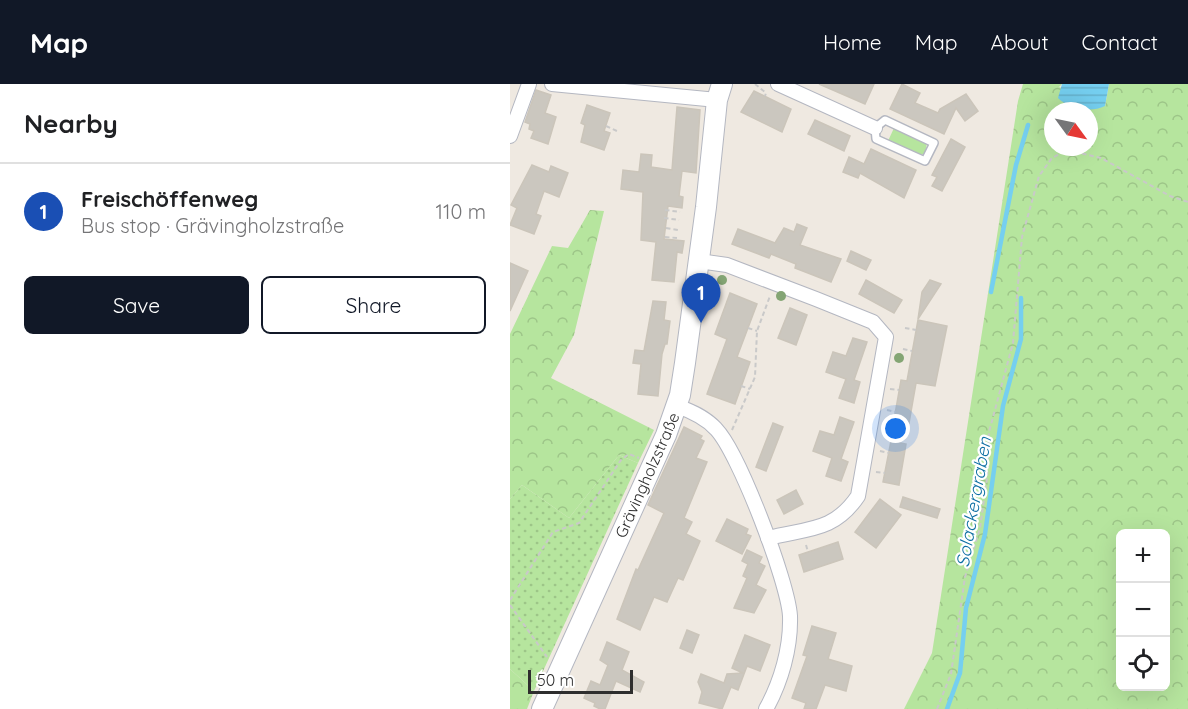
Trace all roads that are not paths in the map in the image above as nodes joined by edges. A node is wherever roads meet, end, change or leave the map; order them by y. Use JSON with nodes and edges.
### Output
{"nodes":[{"id":1,"x":529,"y":84,"type":"edge"},
{"id":2,"x":552,"y":84,"type":"edge"},
{"id":3,"x":778,"y":84,"type":"edge"},
{"id":4,"x":719,"y":92,"type":"edge"},
{"id":5,"x":515,"y":107,"type":"edge"},
{"id":6,"x":875,"y":128,"type":"junction"},
{"id":7,"x":510,"y":136,"type":"edge"},
{"id":8,"x":699,"y":261,"type":"junction"},
{"id":9,"x":677,"y":406,"type":"junction"},
{"id":10,"x":768,"y":538,"type":"junction"},
{"id":11,"x":542,"y":709,"type":"edge"},
{"id":12,"x":766,"y":709,"type":"edge"}],
"edges":[{"from":1,"to":5,"type":"street"},
{"from":2,"to":4,"type":"street"},
{"from":3,"to":6,"type":"street"},
{"from":4,"to":8,"type":"main road","name":"Grävingholzstraße"},
{"from":5,"to":7,"type":"street"},
{"from":6,"to":6,"type":"lane"},
{"from":8,"to":9,"type":"main road","name":"Grävingholzstraße"},
{"from":8,"to":10,"type":"street"},
{"from":9,"to":10,"type":"street"},
{"from":9,"to":11,"type":"main road","name":"Grävingholzstraße"},
{"from":10,"to":12,"type":"street"}]}
